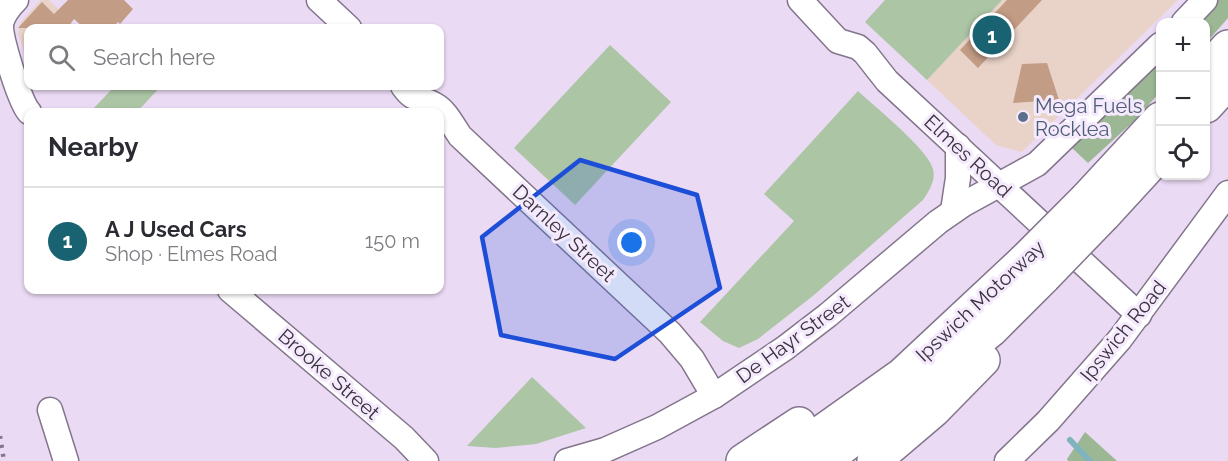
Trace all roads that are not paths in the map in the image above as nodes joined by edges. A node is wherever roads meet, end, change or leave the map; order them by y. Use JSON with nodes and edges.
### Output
{"nodes":[{"id":1,"x":319,"y":0,"type":"edge"},
{"id":2,"x":800,"y":0,"type":"edge"},
{"id":3,"x":1205,"y":0,"type":"edge"},
{"id":4,"x":9,"y":10,"type":"edge"},
{"id":5,"x":1188,"y":18,"type":"edge"},
{"id":6,"x":344,"y":24,"type":"edge"},
{"id":7,"x":1228,"y":47,"type":"edge"},
{"id":8,"x":1156,"y":50,"type":"edge"},
{"id":9,"x":1210,"y":67,"type":"edge"},
{"id":10,"x":1228,"y":82,"type":"edge"},
{"id":11,"x":407,"y":90,"type":"edge"},
{"id":12,"x":1210,"y":102,"type":"edge"},
{"id":13,"x":27,"y":108,"type":"edge"},
{"id":14,"x":439,"y":108,"type":"edge"},
{"id":15,"x":444,"y":114,"type":"edge"},
{"id":16,"x":1156,"y":126,"type":"edge"},
{"id":17,"x":958,"y":146,"type":"junction"},
{"id":18,"x":1156,"y":158,"type":"edge"},
{"id":19,"x":1000,"y":185,"type":"junction"},
{"id":20,"x":1228,"y":193,"type":"edge"},
{"id":21,"x":1095,"y":207,"type":"junction"},
{"id":22,"x":953,"y":211,"type":"junction"},
{"id":23,"x":1034,"y":269,"type":"junction"},
{"id":24,"x":235,"y":294,"type":"edge"},
{"id":25,"x":1139,"y":315,"type":"junction"},
{"id":26,"x":992,"y":330,"type":"junction"},
{"id":27,"x":902,"y":375,"type":"junction"},
{"id":28,"x":714,"y":396,"type":"junction"},
{"id":29,"x":50,"y":410,"type":"dead end"},
{"id":30,"x":66,"y":461,"type":"edge"},
{"id":31,"x":426,"y":461,"type":"edge"},
{"id":32,"x":567,"y":461,"type":"edge"},
{"id":33,"x":743,"y":461,"type":"edge"},
{"id":34,"x":781,"y":461,"type":"edge"},
{"id":35,"x":824,"y":461,"type":"edge"},
{"id":36,"x":874,"y":461,"type":"edge"},
{"id":37,"x":1007,"y":461,"type":"edge"}],
"edges":[{"from":1,"to":6,"type":"street"},
{"from":2,"to":17,"type":"street","name":"Elmes Road"},
{"from":3,"to":5,"type":"street"},
{"from":4,"to":13,"type":"street"},
{"from":7,"to":9,"type":"highway"},
{"from":8,"to":19,"type":"street"},
{"from":10,"to":12,"type":"highway"},
{"from":11,"to":14,"type":"street","name":"Darnley Street"},
{"from":15,"to":28,"type":"street","name":"Darnley Street"},
{"from":16,"to":21,"type":"highway","name":"Ipswich Motorway"},
{"from":17,"to":19,"type":"street","name":"Elmes Road"},
{"from":17,"to":22,"type":"street"},
{"from":18,"to":21,"type":"highway","name":"Ipswich Motorway"},
{"from":19,"to":22,"type":"street","name":"De Hayr Street"},
{"from":19,"to":25,"type":"street","name":"Elmes Road"},
{"from":20,"to":25,"type":"street","name":"Ipswich Road"},
{"from":21,"to":23,"type":"highway","name":"Ipswich Motorway","bridge":true},
{"from":22,"to":28,"type":"street","name":"De Hayr Street"},
{"from":23,"to":26,"type":"highway","name":"Ipswich Motorway"},
{"from":23,"to":27,"type":"highway","name":"Ipswich Motorway"},
{"from":24,"to":31,"type":"street","name":"Brooke Street"},
{"from":25,"to":37,"type":"street","name":"Ipswich Road"},
{"from":26,"to":35,"type":"highway","name":"Ipswich Motorway"},
{"from":26,"to":36,"type":"highway"},
{"from":27,"to":33,"type":"highway"},
{"from":27,"to":34,"type":"highway","name":"Ipswich Motorway"},
{"from":28,"to":32,"type":"street","name":"De Hayr Street"},
{"from":29,"to":30,"type":"street"}]}
